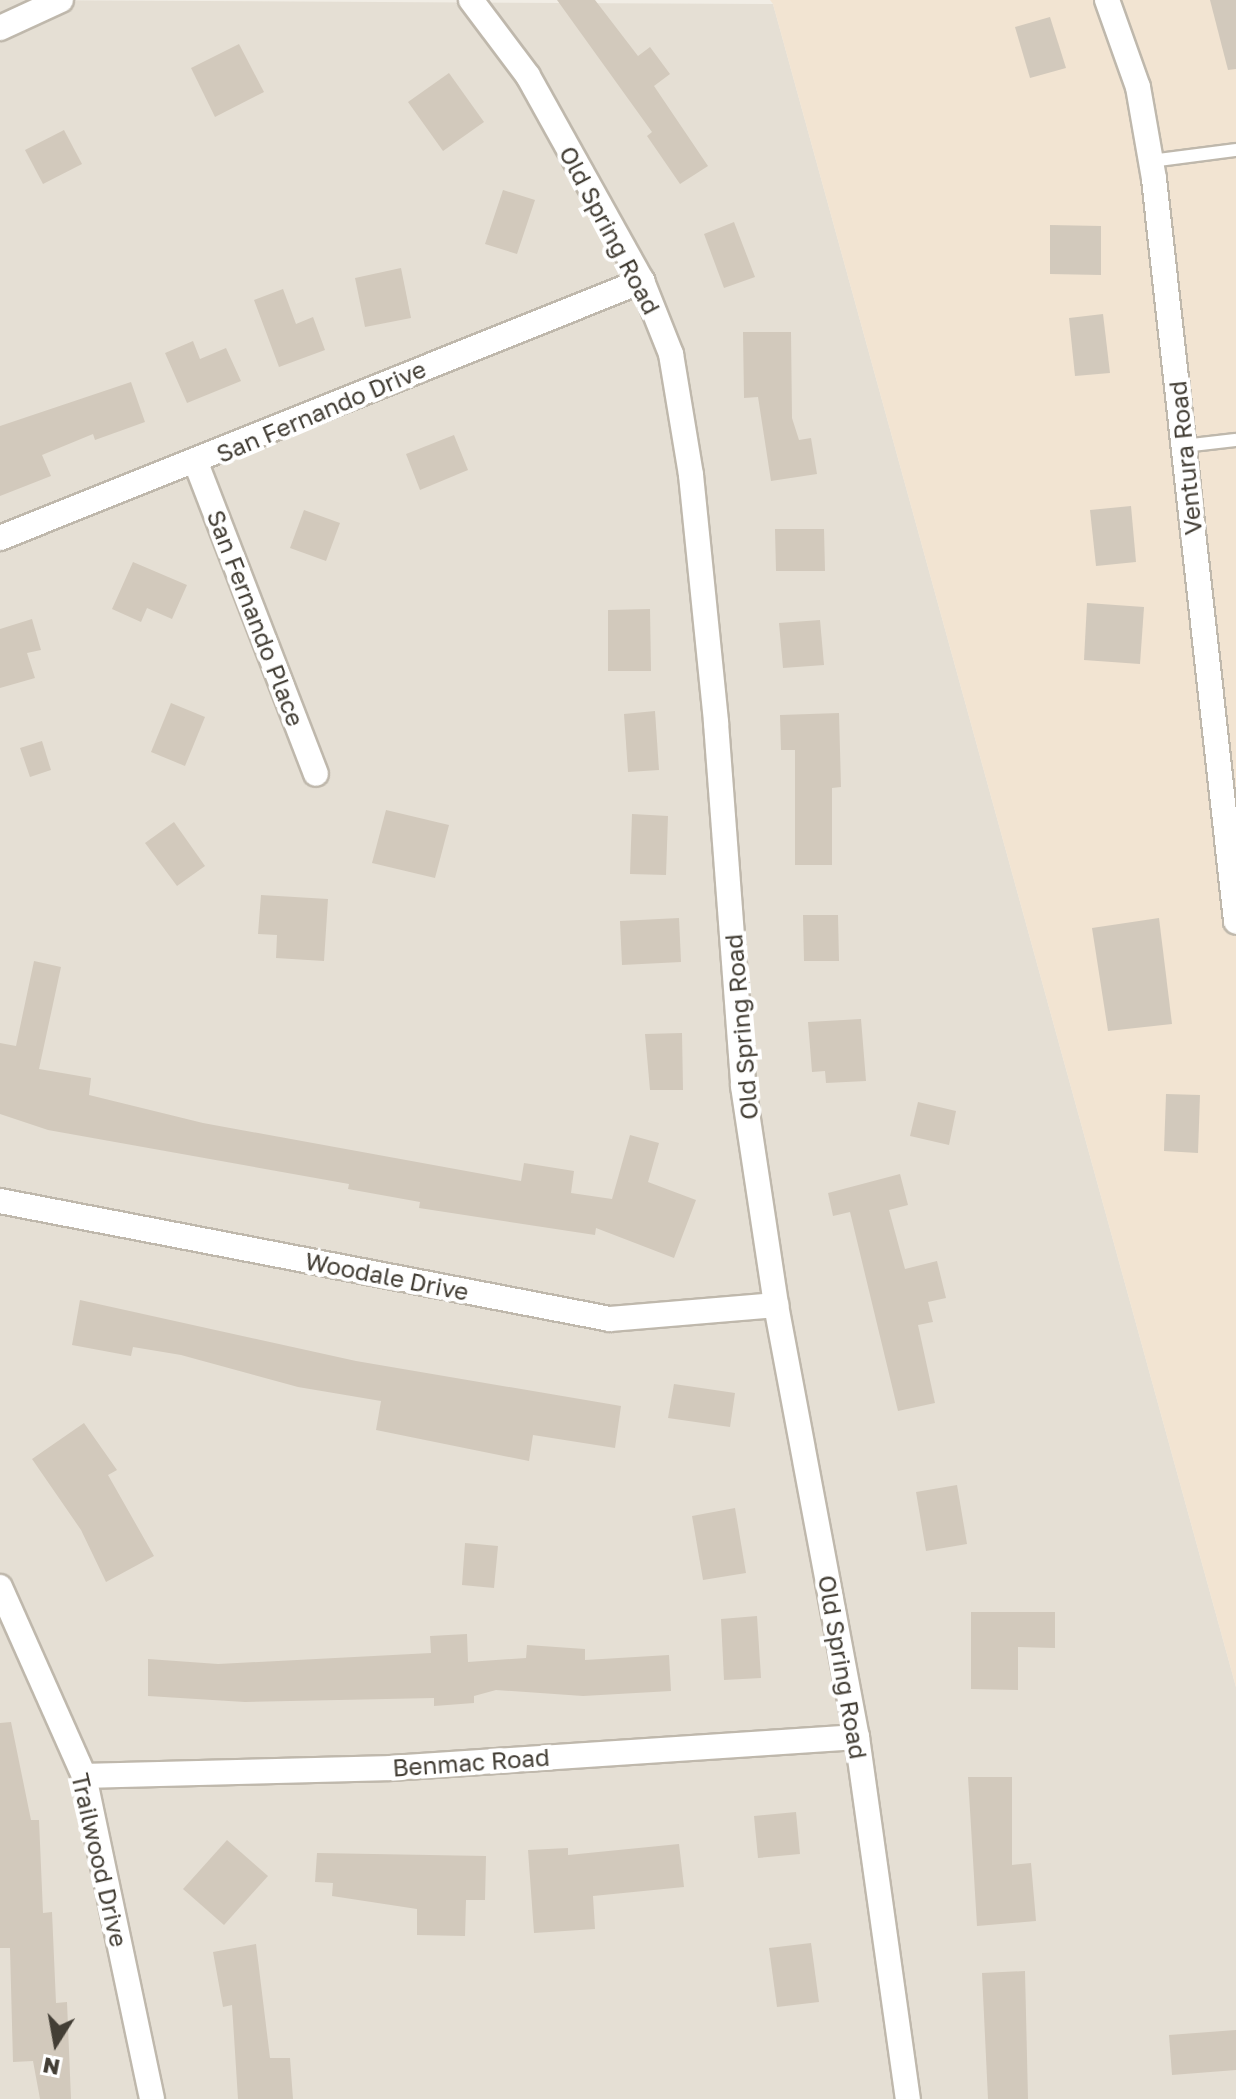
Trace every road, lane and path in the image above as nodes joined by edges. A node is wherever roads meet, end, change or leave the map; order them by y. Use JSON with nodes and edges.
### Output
{"nodes":[{"id":1,"x":61,"y":0,"type":"edge"},
{"id":2,"x":471,"y":0,"type":"edge"},
{"id":3,"x":1107,"y":0,"type":"edge"},
{"id":4,"x":0,"y":28,"type":"edge"},
{"id":5,"x":1236,"y":150,"type":"edge"},
{"id":6,"x":1151,"y":161,"type":"junction"},
{"id":7,"x":642,"y":281,"type":"junction"},
{"id":8,"x":1236,"y":440,"type":"edge"},
{"id":9,"x":1183,"y":446,"type":"junction"},
{"id":10,"x":196,"y":463,"type":"junction"},
{"id":11,"x":0,"y":538,"type":"edge"},
{"id":12,"x":316,"y":774,"type":"dead end"},
{"id":13,"x":1236,"y":921,"type":"edge"},
{"id":14,"x":0,"y":1201,"type":"edge"},
{"id":15,"x":776,"y":1305,"type":"junction"},
{"id":16,"x":0,"y":1587,"type":"edge"},
{"id":17,"x":857,"y":1737,"type":"junction"},
{"id":18,"x":84,"y":1776,"type":"junction"},
{"id":19,"x":152,"y":2099,"type":"edge"},
{"id":20,"x":908,"y":2099,"type":"edge"}],
"edges":[{"from":1,"to":4,"type":"street"},
{"from":2,"to":7,"type":"street","name":"Old Spring Road"},
{"from":3,"to":6,"type":"street","name":"Ventura Road"},
{"from":5,"to":6,"type":"lane"},
{"from":6,"to":9,"type":"street","name":"Ventura Road"},
{"from":7,"to":10,"type":"street","name":"San Fernando Drive"},
{"from":7,"to":15,"type":"street","name":"Old Spring Road"},
{"from":8,"to":9,"type":"lane"},
{"from":9,"to":13,"type":"street","name":"Ventura Road"},
{"from":10,"to":11,"type":"street","name":"San Fernando Drive"},
{"from":10,"to":12,"type":"street","name":"San Fernando Place"},
{"from":14,"to":15,"type":"street","name":"Woodale Drive"},
{"from":15,"to":17,"type":"street","name":"Old Spring Road"},
{"from":16,"to":18,"type":"street","name":"Trailwood Drive"},
{"from":17,"to":18,"type":"street","name":"Benmac Road"},
{"from":17,"to":20,"type":"street","name":"Old Spring Road"},
{"from":18,"to":19,"type":"street","name":"Trailwood Drive"}]}
